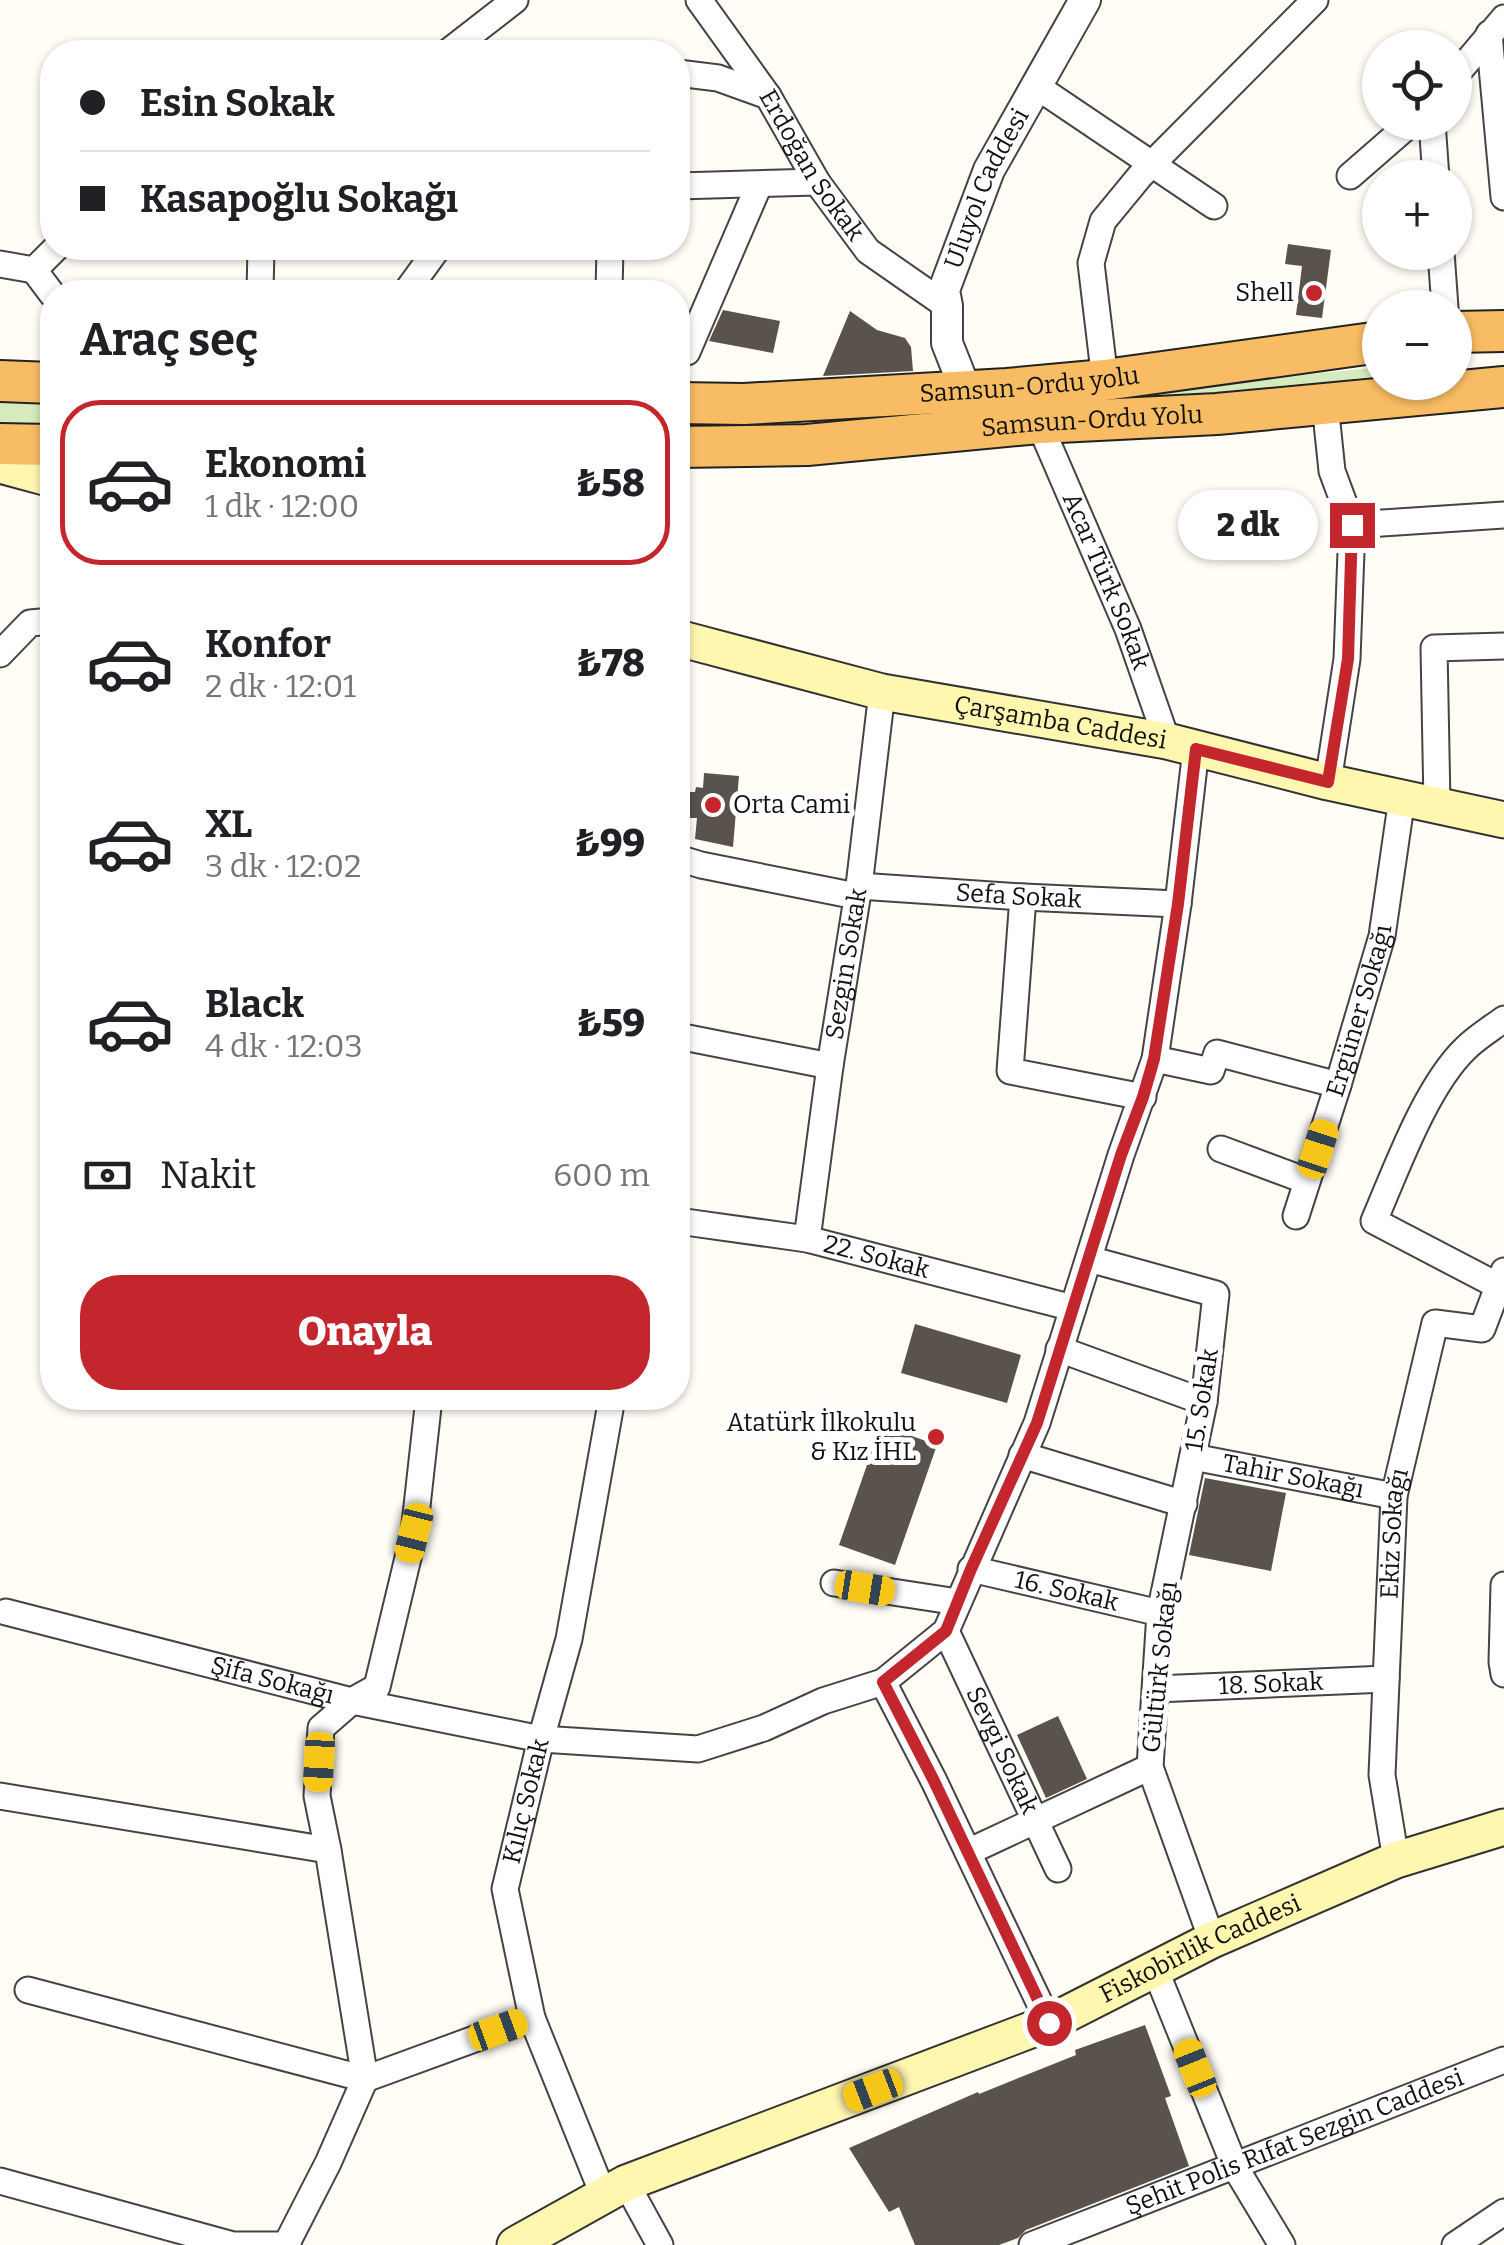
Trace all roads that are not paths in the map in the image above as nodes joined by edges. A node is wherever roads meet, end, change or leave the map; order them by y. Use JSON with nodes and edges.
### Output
{"nodes":[{"id":1,"x":516,"y":0,"type":"edge"},
{"id":2,"x":699,"y":0,"type":"edge"},
{"id":3,"x":1086,"y":0,"type":"edge"},
{"id":4,"x":1315,"y":0,"type":"edge"},
{"id":5,"x":1496,"y":26,"type":"edge"},
{"id":6,"x":464,"y":40,"type":"edge"},
{"id":7,"x":1472,"y":55,"type":"edge"},
{"id":8,"x":690,"y":74,"type":"edge"},
{"id":9,"x":1036,"y":86,"type":"junction"},
{"id":10,"x":768,"y":96,"type":"junction"},
{"id":11,"x":1391,"y":140,"type":"edge"},
{"id":12,"x":1153,"y":164,"type":"junction"},
{"id":13,"x":1350,"y":176,"type":"dead end"},
{"id":14,"x":817,"y":182,"type":"junction"},
{"id":15,"x":759,"y":185,"type":"junction"},
{"id":16,"x":690,"y":186,"type":"edge"},
{"id":17,"x":1504,"y":197,"type":"edge"},
{"id":18,"x":1214,"y":206,"type":"dead end"},
{"id":19,"x":44,"y":260,"type":"edge"},
{"id":20,"x":0,"y":264,"type":"edge"},
{"id":21,"x":34,"y":270,"type":"junction"},
{"id":22,"x":42,"y":280,"type":"edge"},
{"id":23,"x":947,"y":306,"type":"junction"},
{"id":24,"x":1504,"y":331,"type":"edge"},
{"id":25,"x":1472,"y":332,"type":"edge"},
{"id":26,"x":1362,"y":344,"type":"edge"},
{"id":27,"x":690,"y":345,"type":"edge"},
{"id":28,"x":0,"y":380,"type":"edge"},
{"id":29,"x":1105,"y":380,"type":"junction"},
{"id":30,"x":40,"y":382,"type":"edge"},
{"id":31,"x":1504,"y":388,"type":"edge"},
{"id":32,"x":966,"y":391,"type":"junction"},
{"id":33,"x":690,"y":403,"type":"edge"},
{"id":34,"x":1325,"y":404,"type":"junction"},
{"id":35,"x":1039,"y":424,"type":"junction"},
{"id":36,"x":0,"y":444,"type":"edge"},
{"id":37,"x":40,"y":445,"type":"edge"},
{"id":38,"x":690,"y":447,"type":"edge"},
{"id":39,"x":0,"y":465,"type":"edge"},
{"id":40,"x":40,"y":476,"type":"edge"},
{"id":41,"x":1504,"y":515,"type":"edge"},
{"id":42,"x":1352,"y":525,"type":"junction"},
{"id":43,"x":40,"y":623,"type":"edge"},
{"id":44,"x":690,"y":641,"type":"edge"},
{"id":45,"x":1504,"y":646,"type":"edge"},
{"id":46,"x":0,"y":654,"type":"edge"},
{"id":47,"x":882,"y":692,"type":"junction"},
{"id":48,"x":1182,"y":745,"type":"junction"},
{"id":49,"x":1328,"y":782,"type":"junction"},
{"id":50,"x":1402,"y":798,"type":"junction"},
{"id":51,"x":1437,"y":804,"type":"junction"},
{"id":52,"x":1504,"y":820,"type":"edge"},
{"id":53,"x":690,"y":862,"type":"edge"},
{"id":54,"x":857,"y":891,"type":"junction"},
{"id":55,"x":1023,"y":897,"type":"junction"},
{"id":56,"x":1178,"y":904,"type":"junction"},
{"id":57,"x":1504,"y":1019,"type":"edge"},
{"id":58,"x":690,"y":1038,"type":"edge"},
{"id":59,"x":1154,"y":1059,"type":"junction"},
{"id":60,"x":830,"y":1066,"type":"junction"},
{"id":61,"x":1338,"y":1085,"type":"junction"},
{"id":62,"x":1143,"y":1097,"type":"junction"},
{"id":63,"x":1221,"y":1149,"type":"dead end"},
{"id":64,"x":1307,"y":1181,"type":"junction"},
{"id":65,"x":1296,"y":1216,"type":"dead end"},
{"id":66,"x":690,"y":1223,"type":"edge"},
{"id":67,"x":807,"y":1239,"type":"junction"},
{"id":68,"x":1089,"y":1259,"type":"junction"},
{"id":69,"x":1502,"y":1283,"type":"edge"},
{"id":70,"x":1073,"y":1308,"type":"junction"},
{"id":71,"x":1060,"y":1349,"type":"junction"},
{"id":72,"x":1204,"y":1402,"type":"junction"},
{"id":73,"x":428,"y":1410,"type":"edge"},
{"id":74,"x":610,"y":1410,"type":"edge"},
{"id":75,"x":1022,"y":1455,"type":"junction"},
{"id":76,"x":1193,"y":1457,"type":"junction"},
{"id":77,"x":1394,"y":1496,"type":"junction"},
{"id":78,"x":1184,"y":1504,"type":"junction"},
{"id":79,"x":971,"y":1569,"type":"junction"},
{"id":80,"x":834,"y":1583,"type":"dead end"},
{"id":81,"x":1504,"y":1584,"type":"edge"},
{"id":82,"x":958,"y":1602,"type":"junction"},
{"id":83,"x":6,"y":1612,"type":"dead end"},
{"id":84,"x":1160,"y":1613,"type":"junction"},
{"id":85,"x":946,"y":1631,"type":"junction"},
{"id":86,"x":1504,"y":1674,"type":"edge"},
{"id":87,"x":1386,"y":1679,"type":"junction"},
{"id":88,"x":883,"y":1682,"type":"junction"},
{"id":89,"x":1156,"y":1689,"type":"junction"},
{"id":90,"x":352,"y":1701,"type":"junction"},
{"id":91,"x":541,"y":1738,"type":"junction"},
{"id":92,"x":1150,"y":1767,"type":"junction"},
{"id":93,"x":0,"y":1796,"type":"edge"},
{"id":94,"x":1034,"y":1819,"type":"junction"},
{"id":95,"x":1504,"y":1827,"type":"edge"},
{"id":96,"x":328,"y":1850,"type":"junction"},
{"id":97,"x":968,"y":1852,"type":"junction"},
{"id":98,"x":1396,"y":1860,"type":"junction"},
{"id":99,"x":1058,"y":1869,"type":"dead end"},
{"id":100,"x":1212,"y":1940,"type":"junction"},
{"id":101,"x":1155,"y":1969,"type":"junction"},
{"id":102,"x":28,"y":1990,"type":"dead end"},
{"id":103,"x":532,"y":2018,"type":"junction"},
{"id":104,"x":1049,"y":2023,"type":"junction"},
{"id":105,"x":1501,"y":2068,"type":"edge"},
{"id":106,"x":365,"y":2078,"type":"junction"},
{"id":107,"x":1235,"y":2167,"type":"junction"},
{"id":108,"x":0,"y":2181,"type":"edge"},
{"id":109,"x":614,"y":2189,"type":"junction"},
{"id":110,"x":1504,"y":2212,"type":"edge"},
{"id":111,"x":288,"y":2244,"type":"edge"},
{"id":112,"x":233,"y":2245,"type":"edge"},
{"id":113,"x":515,"y":2245,"type":"edge"},
{"id":114,"x":660,"y":2245,"type":"edge"},
{"id":115,"x":1032,"y":2245,"type":"edge"},
{"id":116,"x":1282,"y":2245,"type":"edge"},
{"id":117,"x":1455,"y":2245,"type":"edge"}],
"edges":[{"from":1,"to":6,"type":"street"},
{"from":2,"to":10,"type":"street","name":"Erdoğan Sokak"},
{"from":3,"to":9,"type":"street","name":"Uluyol Caddesi"},
{"from":4,"to":12,"type":"street"},
{"from":5,"to":7,"type":"street"},
{"from":5,"to":17,"type":"street"},
{"from":8,"to":10,"type":"street"},
{"from":9,"to":12,"type":"street"},
{"from":9,"to":23,"type":"street","name":"Uluyol Caddesi"},
{"from":10,"to":14,"type":"street","name":"Erdoğan Sokak"},
{"from":11,"to":13,"type":"street"},
{"from":12,"to":18,"type":"street"},
{"from":12,"to":29,"type":"street"},
{"from":14,"to":15,"type":"street"},
{"from":14,"to":23,"type":"street","name":"Erdoğan Sokak"},
{"from":15,"to":16,"type":"street"},
{"from":15,"to":27,"type":"street"},
{"from":19,"to":21,"type":"street"},
{"from":20,"to":21,"type":"street"},
{"from":21,"to":22,"type":"street"},
{"from":23,"to":32,"type":"street","name":"Uluyol Caddesi"},
{"from":24,"to":25,"type":"highway"},
{"from":26,"to":29,"type":"highway","name":"Samsun-Ordu yolu"},
{"from":28,"to":30,"type":"highway"},
{"from":29,"to":32,"type":"highway","name":"Samsun-Ordu yolu"},
{"from":31,"to":34,"type":"highway","name":"Samsun-Ordu Yolu"},
{"from":32,"to":33,"type":"highway","name":"Samsun-Ordu yolu"},
{"from":34,"to":35,"type":"highway","name":"Samsun-Ordu Yolu"},
{"from":34,"to":42,"type":"street"},
{"from":35,"to":38,"type":"highway","name":"Samsun-Ordu Yolu"},
{"from":35,"to":48,"type":"street","name":"Acar Türk Sokak"},
{"from":36,"to":37,"type":"highway"},
{"from":39,"to":40,"type":"main road"},
{"from":41,"to":42,"type":"street"},
{"from":42,"to":49,"type":"street"},
{"from":43,"to":46,"type":"street"},
{"from":44,"to":47,"type":"main road","name":"Çarşamba Caddesi"},
{"from":45,"to":51,"type":"street"},
{"from":47,"to":48,"type":"main road","name":"Çarşamba Caddesi"},
{"from":47,"to":54,"type":"street","name":"Sezgin Sokak"},
{"from":48,"to":49,"type":"main road","name":"Çarşamba Caddesi"},
{"from":48,"to":56,"type":"street"},
{"from":49,"to":50,"type":"main road","name":"Çarşamba Caddesi"},
{"from":50,"to":51,"type":"main road","name":"Çarşamba Caddesi"},
{"from":50,"to":61,"type":"street","name":"Ergüner Sokağı"},
{"from":51,"to":52,"type":"main road","name":"Çarşamba Caddesi"},
{"from":53,"to":54,"type":"street","name":"Sefa Sokak"},
{"from":54,"to":55,"type":"street","name":"Sefa Sokak"},
{"from":54,"to":60,"type":"street","name":"Sezgin Sokak"},
{"from":55,"to":56,"type":"street","name":"Sefa Sokak"},
{"from":55,"to":62,"type":"street"},
{"from":56,"to":59,"type":"street"},
{"from":57,"to":69,"type":"street"},
{"from":58,"to":60,"type":"street"},
{"from":59,"to":61,"type":"street"},
{"from":59,"to":62,"type":"street"},
{"from":60,"to":67,"type":"street","name":"Sezgin Sokak"},
{"from":61,"to":64,"type":"street","name":"Ergüner Sokağı"},
{"from":62,"to":68,"type":"street"},
{"from":63,"to":64,"type":"street"},
{"from":64,"to":65,"type":"street","name":"Ergüner Sokağı"},
{"from":66,"to":67,"type":"street","name":"22. Sokak"},
{"from":67,"to":70,"type":"street","name":"22. Sokak"},
{"from":68,"to":70,"type":"street"},
{"from":68,"to":72,"type":"street","name":"15. Sokak"},
{"from":69,"to":77,"type":"street","name":"Ekiz Sokağı"},
{"from":70,"to":71,"type":"street"},
{"from":71,"to":72,"type":"street"},
{"from":71,"to":75,"type":"street"},
{"from":72,"to":76,"type":"street","name":"15. Sokak"},
{"from":73,"to":90,"type":"street"},
{"from":74,"to":91,"type":"street","name":"Kılıç Sokak"},
{"from":75,"to":78,"type":"street"},
{"from":75,"to":79,"type":"street"},
{"from":76,"to":77,"type":"street","name":"Tahir Sokağı"},
{"from":76,"to":78,"type":"street","name":"15. Sokak"},
{"from":77,"to":87,"type":"street","name":"Ekiz Sokağı"},
{"from":78,"to":84,"type":"street","name":"Gültürk Sokağı"},
{"from":79,"to":82,"type":"street"},
{"from":79,"to":84,"type":"street","name":"16. Sokak"},
{"from":80,"to":82,"type":"street"},
{"from":81,"to":86,"type":"street"},
{"from":82,"to":85,"type":"street"},
{"from":83,"to":90,"type":"street","name":"Şifa Sokağı"},
{"from":84,"to":89,"type":"street","name":"Gültürk Sokağı"},
{"from":85,"to":88,"type":"street"},
{"from":85,"to":94,"type":"street","name":"Sevgi Sokak"},
{"from":87,"to":89,"type":"street","name":"18. Sokak"},
{"from":87,"to":98,"type":"street","name":"Ekiz Sokağı"},
{"from":88,"to":91,"type":"street","name":"Şifa Sokağı"},
{"from":88,"to":97,"type":"street"},
{"from":89,"to":92,"type":"street","name":"Gültürk Sokağı"},
{"from":90,"to":91,"type":"street","name":"Şifa Sokağı"},
{"from":90,"to":96,"type":"street"},
{"from":91,"to":103,"type":"street","name":"Kılıç Sokak"},
{"from":92,"to":94,"type":"street"},
{"from":92,"to":100,"type":"street","name":"Gültürk Sokağı"},
{"from":93,"to":96,"type":"street"},
{"from":94,"to":97,"type":"street"},
{"from":94,"to":99,"type":"street","name":"Sevgi Sokak"},
{"from":95,"to":98,"type":"main road","name":"Fiskobirlik Caddesi"},
{"from":96,"to":106,"type":"street"},
{"from":97,"to":104,"type":"street"},
{"from":98,"to":100,"type":"main road","name":"Fiskobirlik Caddesi"},
{"from":100,"to":101,"type":"main road","name":"Fiskobirlik Caddesi"},
{"from":101,"to":104,"type":"main road","name":"Fiskobirlik Caddesi"},
{"from":101,"to":107,"type":"street"},
{"from":102,"to":106,"type":"street"},
{"from":103,"to":106,"type":"street"},
{"from":103,"to":109,"type":"street","name":"Kılıç Sokak"},
{"from":104,"to":109,"type":"main road","name":"Fiskobirlik Caddesi"},
{"from":105,"to":107,"type":"street","name":"Şehit Polis Rıfat Sezgin Caddesi"},
{"from":106,"to":111,"type":"street"},
{"from":107,"to":115,"type":"street","name":"Şehit Polis Rıfat Sezgin Caddesi"},
{"from":107,"to":116,"type":"street"},
{"from":108,"to":112,"type":"street"},
{"from":109,"to":113,"type":"main road","name":"Fiskobirlik Caddesi"},
{"from":109,"to":114,"type":"street","name":"Kılıç Sokak"},
{"from":110,"to":117,"type":"street"},
{"from":111,"to":112,"type":"street"}]}
